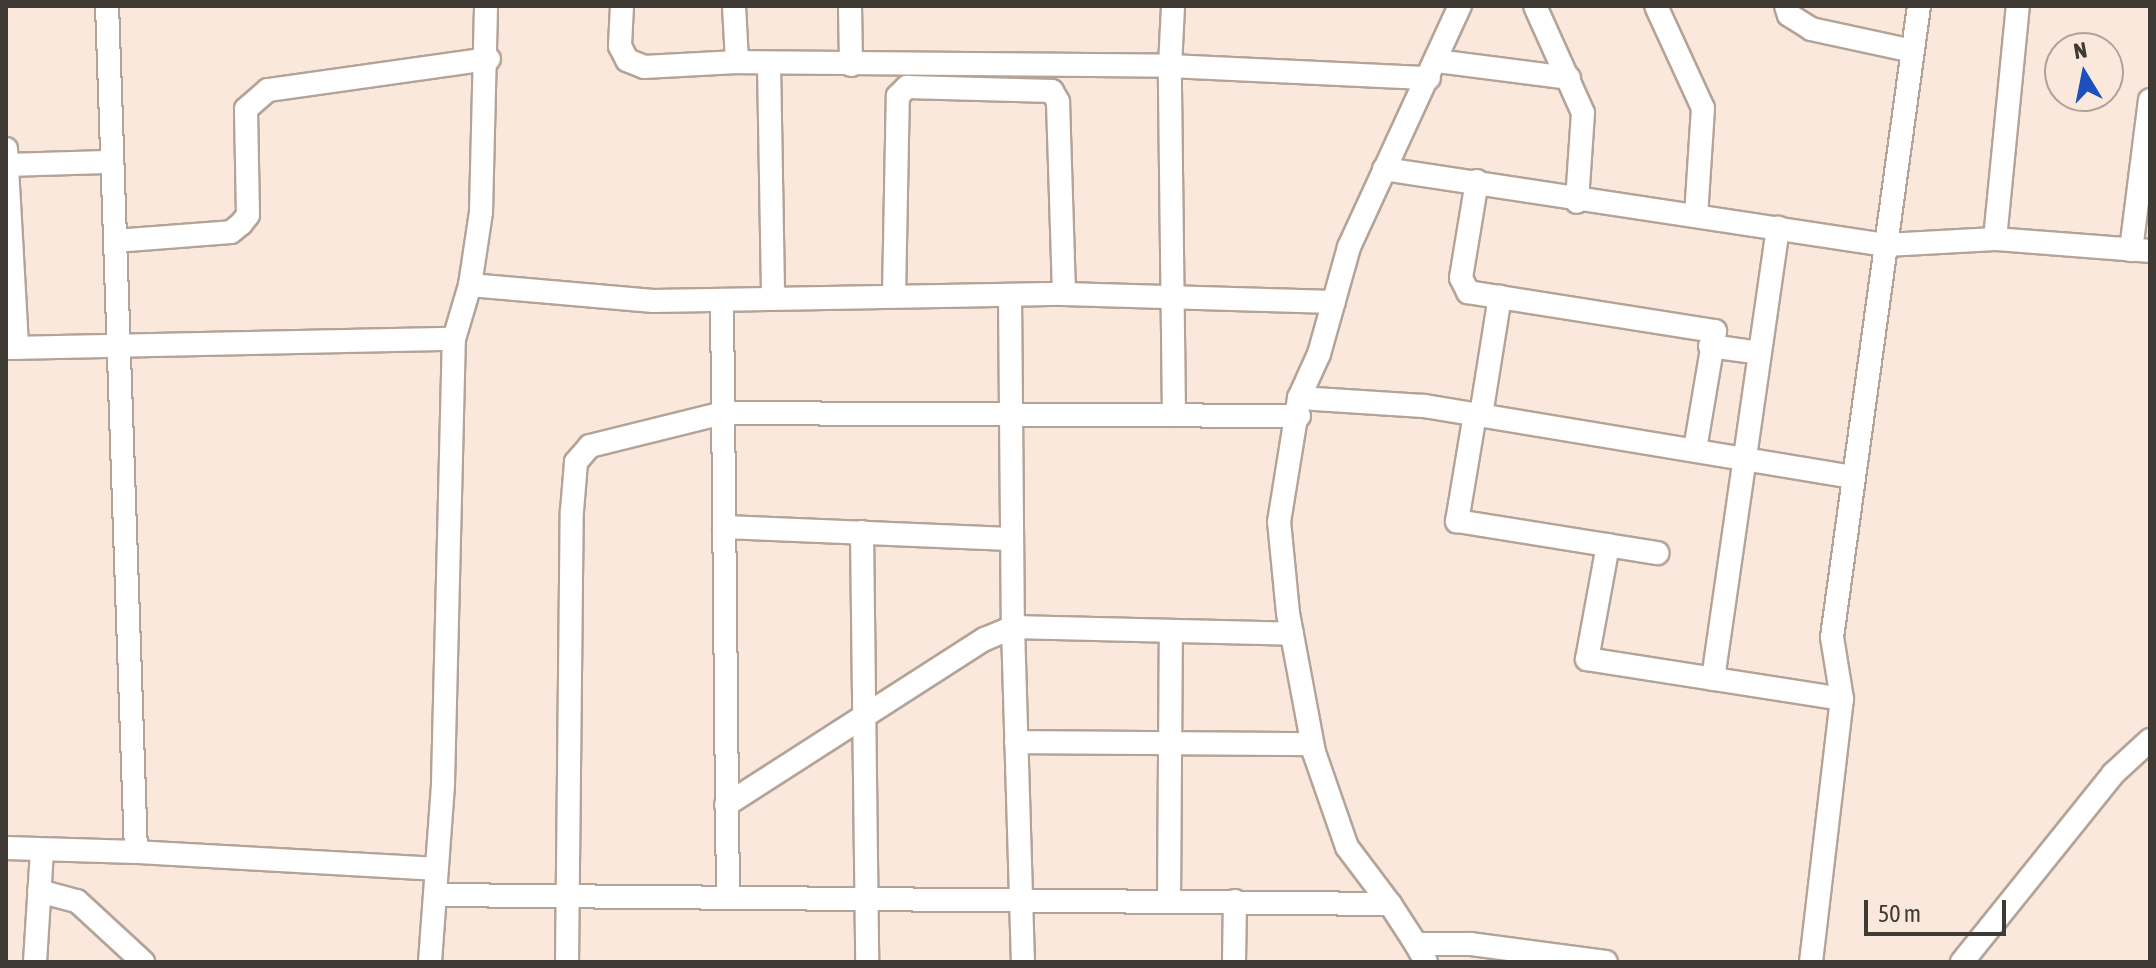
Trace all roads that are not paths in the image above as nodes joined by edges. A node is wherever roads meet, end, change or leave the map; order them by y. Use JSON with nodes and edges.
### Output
{"nodes":[{"id":1,"x":107,"y":6,"type":"edge"},
{"id":2,"x":486,"y":6,"type":"edge"},
{"id":3,"x":622,"y":6,"type":"edge"},
{"id":4,"x":734,"y":6,"type":"edge"},
{"id":5,"x":850,"y":6,"type":"edge"},
{"id":6,"x":1173,"y":6,"type":"edge"},
{"id":7,"x":1460,"y":6,"type":"edge"},
{"id":8,"x":1535,"y":6,"type":"edge"},
{"id":9,"x":1656,"y":6,"type":"edge"},
{"id":10,"x":1786,"y":6,"type":"edge"},
{"id":11,"x":1919,"y":6,"type":"edge"},
{"id":12,"x":2018,"y":6,"type":"edge"},
{"id":13,"x":1913,"y":51,"type":"junction"},
{"id":14,"x":489,"y":59,"type":"junction"},
{"id":15,"x":737,"y":62,"type":"junction"},
{"id":16,"x":769,"y":63,"type":"junction"},
{"id":17,"x":851,"y":65,"type":"junction"},
{"id":18,"x":1170,"y":66,"type":"junction"},
{"id":19,"x":1433,"y":70,"type":"junction"},
{"id":20,"x":1569,"y":78,"type":"junction"},
{"id":21,"x":2150,"y":100,"type":"edge"},
{"id":22,"x":7,"y":157,"type":"edge"},
{"id":23,"x":112,"y":162,"type":"junction"},
{"id":24,"x":1384,"y":169,"type":"junction"},
{"id":25,"x":1477,"y":181,"type":"junction"},
{"id":26,"x":1577,"y":202,"type":"junction"},
{"id":27,"x":1696,"y":215,"type":"junction"},
{"id":28,"x":1778,"y":228,"type":"junction"},
{"id":29,"x":1995,"y":239,"type":"junction"},
{"id":30,"x":115,"y":241,"type":"junction"},
{"id":31,"x":1886,"y":245,"type":"junction"},
{"id":32,"x":2140,"y":251,"type":"edge"},
{"id":33,"x":470,"y":285,"type":"junction"},
{"id":34,"x":1064,"y":294,"type":"junction"},
{"id":35,"x":894,"y":296,"type":"junction"},
{"id":36,"x":1010,"y":296,"type":"junction"},
{"id":37,"x":773,"y":297,"type":"junction"},
{"id":38,"x":1500,"y":297,"type":"junction"},
{"id":39,"x":1172,"y":299,"type":"junction"},
{"id":40,"x":722,"y":300,"type":"junction"},
{"id":41,"x":1334,"y":302,"type":"junction"},
{"id":42,"x":454,"y":339,"type":"junction"},
{"id":43,"x":1710,"y":346,"type":"junction"},
{"id":44,"x":118,"y":347,"type":"junction"},
{"id":45,"x":12,"y":348,"type":"edge"},
{"id":46,"x":1760,"y":353,"type":"junction"},
{"id":47,"x":1299,"y":407,"type":"junction"},
{"id":48,"x":723,"y":413,"type":"junction"},
{"id":49,"x":1010,"y":414,"type":"junction"},
{"id":50,"x":1174,"y":415,"type":"junction"},
{"id":51,"x":1478,"y":415,"type":"junction"},
{"id":52,"x":1695,"y":449,"type":"junction"},
{"id":53,"x":1745,"y":457,"type":"junction"},
{"id":54,"x":1853,"y":477,"type":"junction"},
{"id":55,"x":724,"y":527,"type":"junction"},
{"id":56,"x":862,"y":532,"type":"junction"},
{"id":57,"x":1011,"y":539,"type":"junction"},
{"id":58,"x":1608,"y":545,"type":"junction"},
{"id":59,"x":1657,"y":553,"type":"dead end"},
{"id":60,"x":1013,"y":627,"type":"junction"},
{"id":61,"x":1171,"y":631,"type":"junction"},
{"id":62,"x":1292,"y":634,"type":"junction"},
{"id":63,"x":1713,"y":679,"type":"junction"},
{"id":64,"x":1842,"y":699,"type":"junction"},
{"id":65,"x":864,"y":716,"type":"junction"},
{"id":66,"x":2150,"y":740,"type":"edge"},
{"id":67,"x":1016,"y":742,"type":"junction"},
{"id":68,"x":1171,"y":743,"type":"junction"},
{"id":69,"x":1312,"y":744,"type":"junction"},
{"id":70,"x":726,"y":805,"type":"junction"},
{"id":71,"x":6,"y":848,"type":"edge"},
{"id":72,"x":42,"y":850,"type":"junction"},
{"id":73,"x":136,"y":852,"type":"junction"},
{"id":74,"x":437,"y":869,"type":"junction"},
{"id":75,"x":39,"y":891,"type":"junction"},
{"id":76,"x":435,"y":895,"type":"junction"},
{"id":77,"x":564,"y":897,"type":"junction"},
{"id":78,"x":728,"y":898,"type":"junction"},
{"id":79,"x":865,"y":899,"type":"junction"},
{"id":80,"x":1020,"y":901,"type":"junction"},
{"id":81,"x":1169,"y":901,"type":"junction"},
{"id":82,"x":1235,"y":901,"type":"junction"},
{"id":83,"x":1390,"y":904,"type":"junction"},
{"id":84,"x":1421,"y":953,"type":"edge"},
{"id":85,"x":35,"y":962,"type":"edge"},
{"id":86,"x":143,"y":962,"type":"edge"},
{"id":87,"x":430,"y":962,"type":"edge"},
{"id":88,"x":567,"y":962,"type":"edge"},
{"id":89,"x":867,"y":962,"type":"edge"},
{"id":90,"x":1023,"y":962,"type":"edge"},
{"id":91,"x":1234,"y":962,"type":"edge"},
{"id":92,"x":1606,"y":962,"type":"edge"},
{"id":93,"x":1811,"y":962,"type":"edge"},
{"id":94,"x":1962,"y":962,"type":"edge"}],
"edges":[{"from":1,"to":23,"type":"street"},
{"from":2,"to":14,"type":"street"},
{"from":3,"to":15,"type":"street"},
{"from":4,"to":15,"type":"street"},
{"from":5,"to":17,"type":"street"},
{"from":6,"to":18,"type":"street"},
{"from":7,"to":19,"type":"street"},
{"from":8,"to":20,"type":"street"},
{"from":9,"to":27,"type":"street"},
{"from":10,"to":13,"type":"street"},
{"from":11,"to":13,"type":"street"},
{"from":12,"to":29,"type":"street"},
{"from":13,"to":31,"type":"street"},
{"from":14,"to":30,"type":"street"},
{"from":14,"to":33,"type":"street"},
{"from":15,"to":16,"type":"street"},
{"from":16,"to":17,"type":"street"},
{"from":16,"to":37,"type":"street"},
{"from":17,"to":18,"type":"street"},
{"from":18,"to":19,"type":"street"},
{"from":18,"to":39,"type":"street"},
{"from":19,"to":20,"type":"street"},
{"from":19,"to":24,"type":"street"},
{"from":20,"to":26,"type":"street"},
{"from":21,"to":32,"type":"street"},
{"from":22,"to":23,"type":"street"},
{"from":22,"to":45,"type":"street"},
{"from":23,"to":30,"type":"street"},
{"from":24,"to":25,"type":"street"},
{"from":24,"to":41,"type":"street"},
{"from":25,"to":26,"type":"street"},
{"from":25,"to":38,"type":"street"},
{"from":26,"to":27,"type":"street"},
{"from":27,"to":28,"type":"street"},
{"from":28,"to":31,"type":"street"},
{"from":28,"to":46,"type":"street"},
{"from":29,"to":31,"type":"street"},
{"from":29,"to":32,"type":"street"},
{"from":30,"to":44,"type":"street"},
{"from":31,"to":54,"type":"street"},
{"from":33,"to":40,"type":"street"},
{"from":33,"to":42,"type":"street"},
{"from":34,"to":35,"type":"street"},
{"from":34,"to":36,"type":"street"},
{"from":34,"to":39,"type":"street"},
{"from":35,"to":36,"type":"street"},
{"from":35,"to":37,"type":"street"},
{"from":36,"to":49,"type":"street"},
{"from":37,"to":40,"type":"street"},
{"from":38,"to":43,"type":"street"},
{"from":38,"to":51,"type":"street"},
{"from":39,"to":41,"type":"street"},
{"from":39,"to":50,"type":"street"},
{"from":40,"to":48,"type":"street"},
{"from":41,"to":47,"type":"street"},
{"from":42,"to":44,"type":"street"},
{"from":42,"to":74,"type":"street"},
{"from":43,"to":46,"type":"street"},
{"from":43,"to":52,"type":"street"},
{"from":44,"to":45,"type":"street"},
{"from":44,"to":73,"type":"street"},
{"from":46,"to":53,"type":"street"},
{"from":47,"to":50,"type":"street"},
{"from":47,"to":51,"type":"street"},
{"from":47,"to":62,"type":"street"},
{"from":48,"to":49,"type":"street"},
{"from":48,"to":55,"type":"street"},
{"from":48,"to":77,"type":"street"},
{"from":49,"to":50,"type":"street"},
{"from":49,"to":57,"type":"street"},
{"from":51,"to":52,"type":"street"},
{"from":51,"to":58,"type":"street"},
{"from":52,"to":53,"type":"street"},
{"from":53,"to":54,"type":"street"},
{"from":53,"to":63,"type":"street"},
{"from":54,"to":64,"type":"street"},
{"from":55,"to":56,"type":"street"},
{"from":55,"to":70,"type":"street"},
{"from":56,"to":57,"type":"street"},
{"from":56,"to":65,"type":"street"},
{"from":57,"to":60,"type":"street"},
{"from":58,"to":59,"type":"street"},
{"from":58,"to":63,"type":"street"},
{"from":60,"to":61,"type":"street"},
{"from":60,"to":65,"type":"street"},
{"from":60,"to":67,"type":"street"},
{"from":61,"to":62,"type":"street"},
{"from":61,"to":68,"type":"street"},
{"from":62,"to":69,"type":"street"},
{"from":63,"to":64,"type":"street"},
{"from":64,"to":93,"type":"street"},
{"from":65,"to":70,"type":"street"},
{"from":65,"to":79,"type":"street"},
{"from":66,"to":94,"type":"street"},
{"from":67,"to":68,"type":"street"},
{"from":67,"to":80,"type":"street"},
{"from":68,"to":69,"type":"street"},
{"from":68,"to":81,"type":"street"},
{"from":69,"to":83,"type":"street"},
{"from":70,"to":78,"type":"street"},
{"from":71,"to":72,"type":"street"},
{"from":72,"to":73,"type":"street"},
{"from":72,"to":75,"type":"street"},
{"from":73,"to":74,"type":"street"},
{"from":74,"to":76,"type":"street"},
{"from":75,"to":85,"type":"street"},
{"from":75,"to":86,"type":"street"},
{"from":76,"to":77,"type":"street"},
{"from":76,"to":87,"type":"street"},
{"from":77,"to":78,"type":"street"},
{"from":77,"to":88,"type":"street"},
{"from":78,"to":79,"type":"street"},
{"from":79,"to":80,"type":"street"},
{"from":79,"to":89,"type":"street"},
{"from":80,"to":81,"type":"street"},
{"from":80,"to":90,"type":"street"},
{"from":81,"to":82,"type":"street"},
{"from":82,"to":83,"type":"street"},
{"from":82,"to":91,"type":"street"},
{"from":83,"to":84,"type":"street"},
{"from":84,"to":92,"type":"street"}]}
